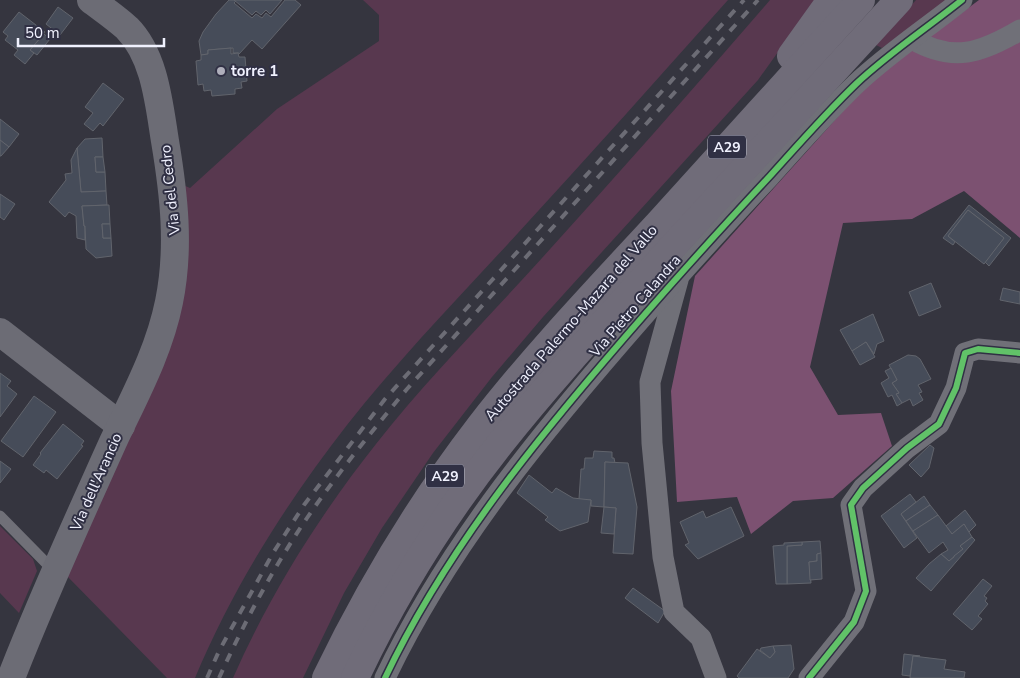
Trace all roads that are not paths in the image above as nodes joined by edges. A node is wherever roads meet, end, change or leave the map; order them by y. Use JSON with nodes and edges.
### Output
{"nodes":[{"id":1,"x":91,"y":0,"type":"edge"},
{"id":2,"x":830,"y":0,"type":"edge"},
{"id":3,"x":861,"y":0,"type":"edge"},
{"id":4,"x":899,"y":0,"type":"edge"},
{"id":5,"x":962,"y":0,"type":"edge"},
{"id":6,"x":1020,"y":30,"type":"edge"},
{"id":7,"x":912,"y":39,"type":"junction"},
{"id":8,"x":753,"y":119,"type":"junction"},
{"id":9,"x":679,"y":275,"type":"junction"},
{"id":10,"x":0,"y":332,"type":"edge"},
{"id":11,"x":1020,"y":353,"type":"edge"},
{"id":12,"x":121,"y":426,"type":"junction"},
{"id":13,"x":0,"y":516,"type":"edge"},
{"id":14,"x":56,"y":572,"type":"junction"},
{"id":15,"x":10,"y":678,"type":"edge"},
{"id":16,"x":326,"y":678,"type":"edge"},
{"id":17,"x":355,"y":678,"type":"edge"},
{"id":18,"x":385,"y":678,"type":"edge"},
{"id":19,"x":716,"y":678,"type":"edge"},
{"id":20,"x":809,"y":678,"type":"edge"}],
"edges":[{"from":1,"to":12,"type":"main road","name":"Via del Cedro"},
{"from":2,"to":8,"type":"highway"},
{"from":3,"to":8,"type":"highway","name":"Autostrada Palermo-Mazara del Vallo","number":"A29"},
{"from":4,"to":17,"type":"highway","name":"Autostrada Palermo-Mazara del Vallo","number":"A29"},
{"from":5,"to":7,"type":"street","name":"Via Pietro Calandra"},
{"from":6,"to":7,"type":"street"},
{"from":7,"to":9,"type":"street","name":"Via Pietro Calandra"},
{"from":8,"to":16,"type":"highway","name":"Autostrada Palermo-Mazara del Vallo","number":"A29"},
{"from":9,"to":18,"type":"street","name":"Via Pietro Calandra"},
{"from":9,"to":19,"type":"street"},
{"from":10,"to":12,"type":"main road","name":"Via dell'Arancio"},
{"from":11,"to":20,"type":"street"},
{"from":12,"to":14,"type":"main road","name":"Via dell'Arancio"},
{"from":13,"to":14,"type":"lane"},
{"from":14,"to":15,"type":"main road","name":"Via dell'Arancio"}]}
